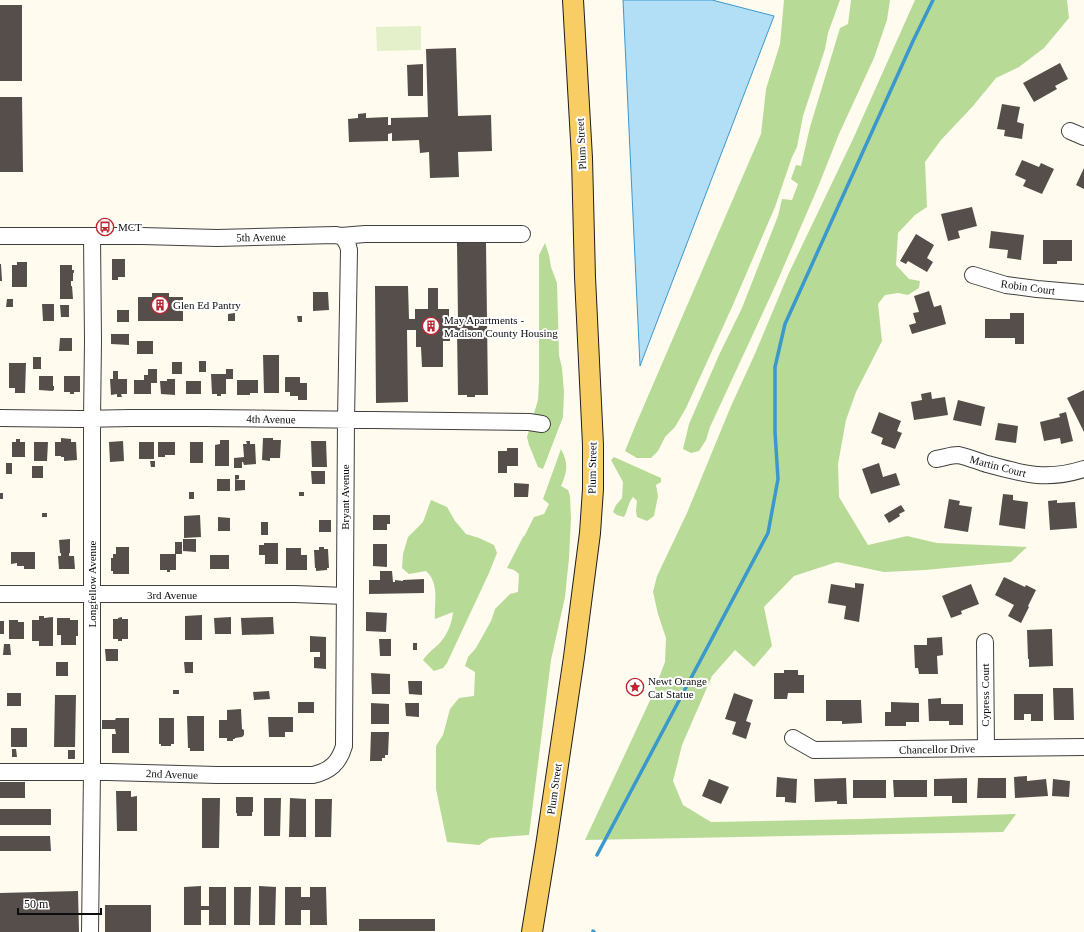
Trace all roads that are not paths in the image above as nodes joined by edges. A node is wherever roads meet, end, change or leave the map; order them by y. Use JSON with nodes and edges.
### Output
{"nodes":[{"id":1,"x":573,"y":0,"type":"edge"},
{"id":2,"x":522,"y":234,"type":"dead end"},
{"id":3,"x":0,"y":236,"type":"edge"},
{"id":4,"x":92,"y":236,"type":"junction"},
{"id":5,"x":341,"y":236,"type":"junction"},
{"id":6,"x":973,"y":275,"type":"dead end"},
{"id":7,"x":1084,"y":293,"type":"edge"},
{"id":8,"x":0,"y":418,"type":"edge"},
{"id":9,"x":92,"y":419,"type":"junction"},
{"id":10,"x":346,"y":420,"type":"junction"},
{"id":11,"x":542,"y":424,"type":"dead end"},
{"id":12,"x":936,"y":460,"type":"dead end"},
{"id":13,"x":1084,"y":469,"type":"edge"},
{"id":14,"x":0,"y":594,"type":"edge"},
{"id":15,"x":92,"y":594,"type":"junction"},
{"id":16,"x":345,"y":596,"type":"junction"},
{"id":17,"x":985,"y":642,"type":"dead end"},
{"id":18,"x":793,"y":738,"type":"dead end"},
{"id":19,"x":1084,"y":747,"type":"edge"},
{"id":20,"x":986,"y":748,"type":"junction"},
{"id":21,"x":339,"y":759,"type":"joint"},
{"id":22,"x":0,"y":772,"type":"edge"},
{"id":23,"x":92,"y":772,"type":"junction"},
{"id":24,"x":90,"y":932,"type":"edge"},
{"id":25,"x":532,"y":932,"type":"edge"}],
"edges":[{"from":1,"to":25,"type":"main road","name":"Plum Street"},
{"from":2,"to":5,"type":"street","name":"5th Avenue"},
{"from":3,"to":4,"type":"street","name":"5th Avenue"},
{"from":4,"to":5,"type":"street","name":"5th Avenue"},
{"from":4,"to":9,"type":"street","name":"Longfellow Avenue"},
{"from":5,"to":10,"type":"street","name":"Bryant Avenue"},
{"from":6,"to":7,"type":"street","name":"Robin Court"},
{"from":8,"to":9,"type":"street","name":"4th Avenue"},
{"from":9,"to":10,"type":"street","name":"4th Avenue"},
{"from":9,"to":15,"type":"street","name":"Longfellow Avenue"},
{"from":10,"to":11,"type":"street","name":"4th Avenue"},
{"from":10,"to":16,"type":"street","name":"Bryant Avenue"},
{"from":12,"to":13,"type":"street","name":"Martin Court"},
{"from":14,"to":15,"type":"street","name":"3rd Avenue"},
{"from":15,"to":16,"type":"street","name":"3rd Avenue"},
{"from":15,"to":23,"type":"street","name":"Longfellow Avenue"},
{"from":16,"to":21,"type":"street","name":"Bryant Avenue"},
{"from":17,"to":20,"type":"street","name":"Cypress Court"},
{"from":18,"to":20,"type":"street","name":"Chancellor Drive"},
{"from":19,"to":20,"type":"street","name":"Chancellor Drive"},
{"from":21,"to":23,"type":"street","name":"2nd Avenue"},
{"from":22,"to":23,"type":"street","name":"2nd Avenue"},
{"from":23,"to":24,"type":"street","name":"Longfellow Avenue"}]}
